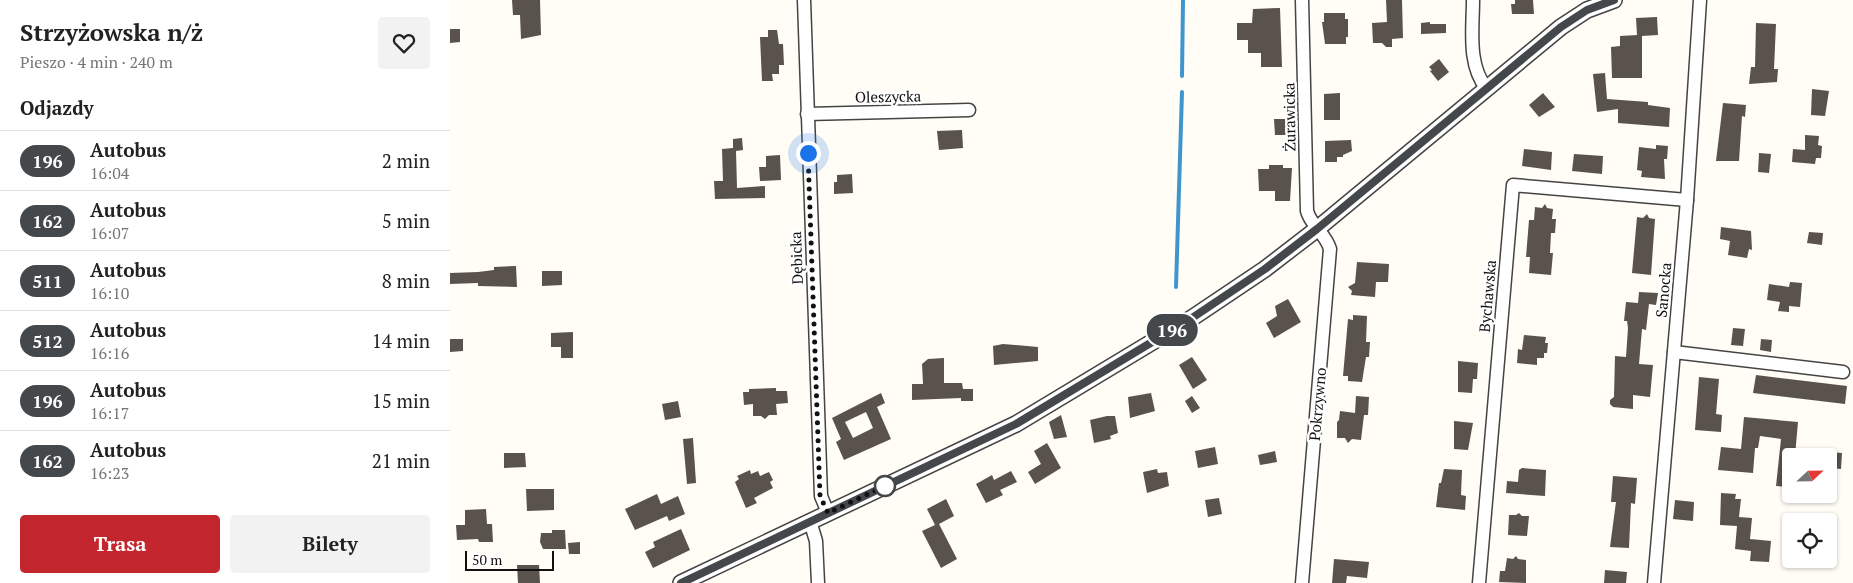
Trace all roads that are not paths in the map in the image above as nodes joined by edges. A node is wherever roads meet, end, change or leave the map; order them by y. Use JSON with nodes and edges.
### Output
{"nodes":[{"id":1,"x":804,"y":0,"type":"edge"},
{"id":2,"x":1302,"y":0,"type":"edge"},
{"id":3,"x":1474,"y":0,"type":"edge"},
{"id":4,"x":1614,"y":0,"type":"edge"},
{"id":5,"x":1700,"y":0,"type":"edge"},
{"id":6,"x":1487,"y":89,"type":"junction"},
{"id":7,"x":970,"y":110,"type":"dead end"},
{"id":8,"x":807,"y":114,"type":"junction"},
{"id":9,"x":1687,"y":200,"type":"junction"},
{"id":10,"x":1317,"y":229,"type":"junction"},
{"id":11,"x":1674,"y":352,"type":"junction"},
{"id":12,"x":1843,"y":372,"type":"dead end"},
{"id":13,"x":828,"y":513,"type":"junction"},
{"id":14,"x":810,"y":522,"type":"junction"},
{"id":15,"x":681,"y":583,"type":"edge"},
{"id":16,"x":818,"y":583,"type":"edge"},
{"id":17,"x":1302,"y":583,"type":"edge"},
{"id":18,"x":1479,"y":583,"type":"edge"},
{"id":19,"x":1654,"y":583,"type":"edge"}],
"edges":[{"from":1,"to":8,"type":"street","name":"Dębicka"},
{"from":2,"to":10,"type":"street","name":"Żurawicka"},
{"from":3,"to":6,"type":"street"},
{"from":4,"to":6,"type":"street"},
{"from":5,"to":9,"type":"street","name":"Sanocka"},
{"from":6,"to":10,"type":"street"},
{"from":7,"to":8,"type":"street","name":"Oleszycka"},
{"from":8,"to":13,"type":"street","name":"Dębicka"},
{"from":9,"to":11,"type":"street","name":"Sanocka"},
{"from":9,"to":18,"type":"street","name":"Bychawska"},
{"from":10,"to":13,"type":"street"},
{"from":10,"to":17,"type":"street","name":"Pokrzywno"},
{"from":11,"to":12,"type":"street"},
{"from":11,"to":19,"type":"street","name":"Sanocka"},
{"from":13,"to":14,"type":"street"},
{"from":14,"to":15,"type":"street"},
{"from":14,"to":16,"type":"street"}]}
